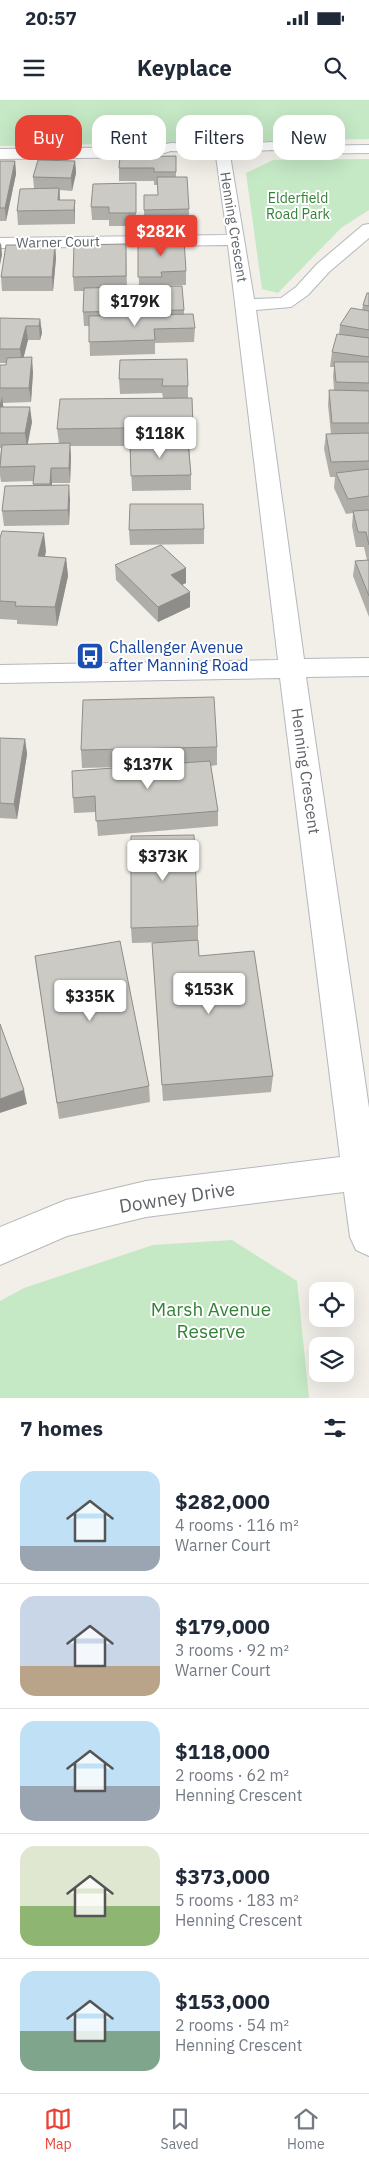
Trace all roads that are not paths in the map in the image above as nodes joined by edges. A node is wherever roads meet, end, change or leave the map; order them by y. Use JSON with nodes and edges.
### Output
{"nodes":[{"id":1,"x":369,"y":149,"type":"edge"},
{"id":2,"x":0,"y":154,"type":"edge"},
{"id":3,"x":263,"y":154,"type":"edge"},
{"id":4,"x":176,"y":156,"type":"edge"},
{"id":5,"x":224,"y":160,"type":"edge"},
{"id":6,"x":369,"y":230,"type":"edge"},
{"id":7,"x":236,"y":240,"type":"junction"},
{"id":8,"x":0,"y":243,"type":"edge"},
{"id":9,"x":246,"y":305,"type":"junction"},
{"id":10,"x":369,"y":667,"type":"edge"},
{"id":11,"x":292,"y":669,"type":"junction"},
{"id":12,"x":0,"y":674,"type":"edge"},
{"id":13,"x":361,"y":1172,"type":"junction"},
{"id":14,"x":369,"y":1237,"type":"edge"},
{"id":15,"x":0,"y":1246,"type":"edge"}],
"edges":[{"from":1,"to":3,"type":"street"},
{"from":2,"to":4,"type":"street"},
{"from":5,"to":7,"type":"street","name":"Henning Crescent"},
{"from":6,"to":9,"type":"street","name":"Henning Crescent"},
{"from":7,"to":8,"type":"street","name":"Warner Court"},
{"from":7,"to":9,"type":"street","name":"Henning Crescent"},
{"from":9,"to":11,"type":"street","name":"Henning Crescent"},
{"from":10,"to":11,"type":"street"},
{"from":11,"to":12,"type":"street"},
{"from":11,"to":13,"type":"street","name":"Henning Crescent"},
{"from":13,"to":14,"type":"street","name":"Henning Crescent"},
{"from":13,"to":15,"type":"street","name":"Downey Drive"}]}
